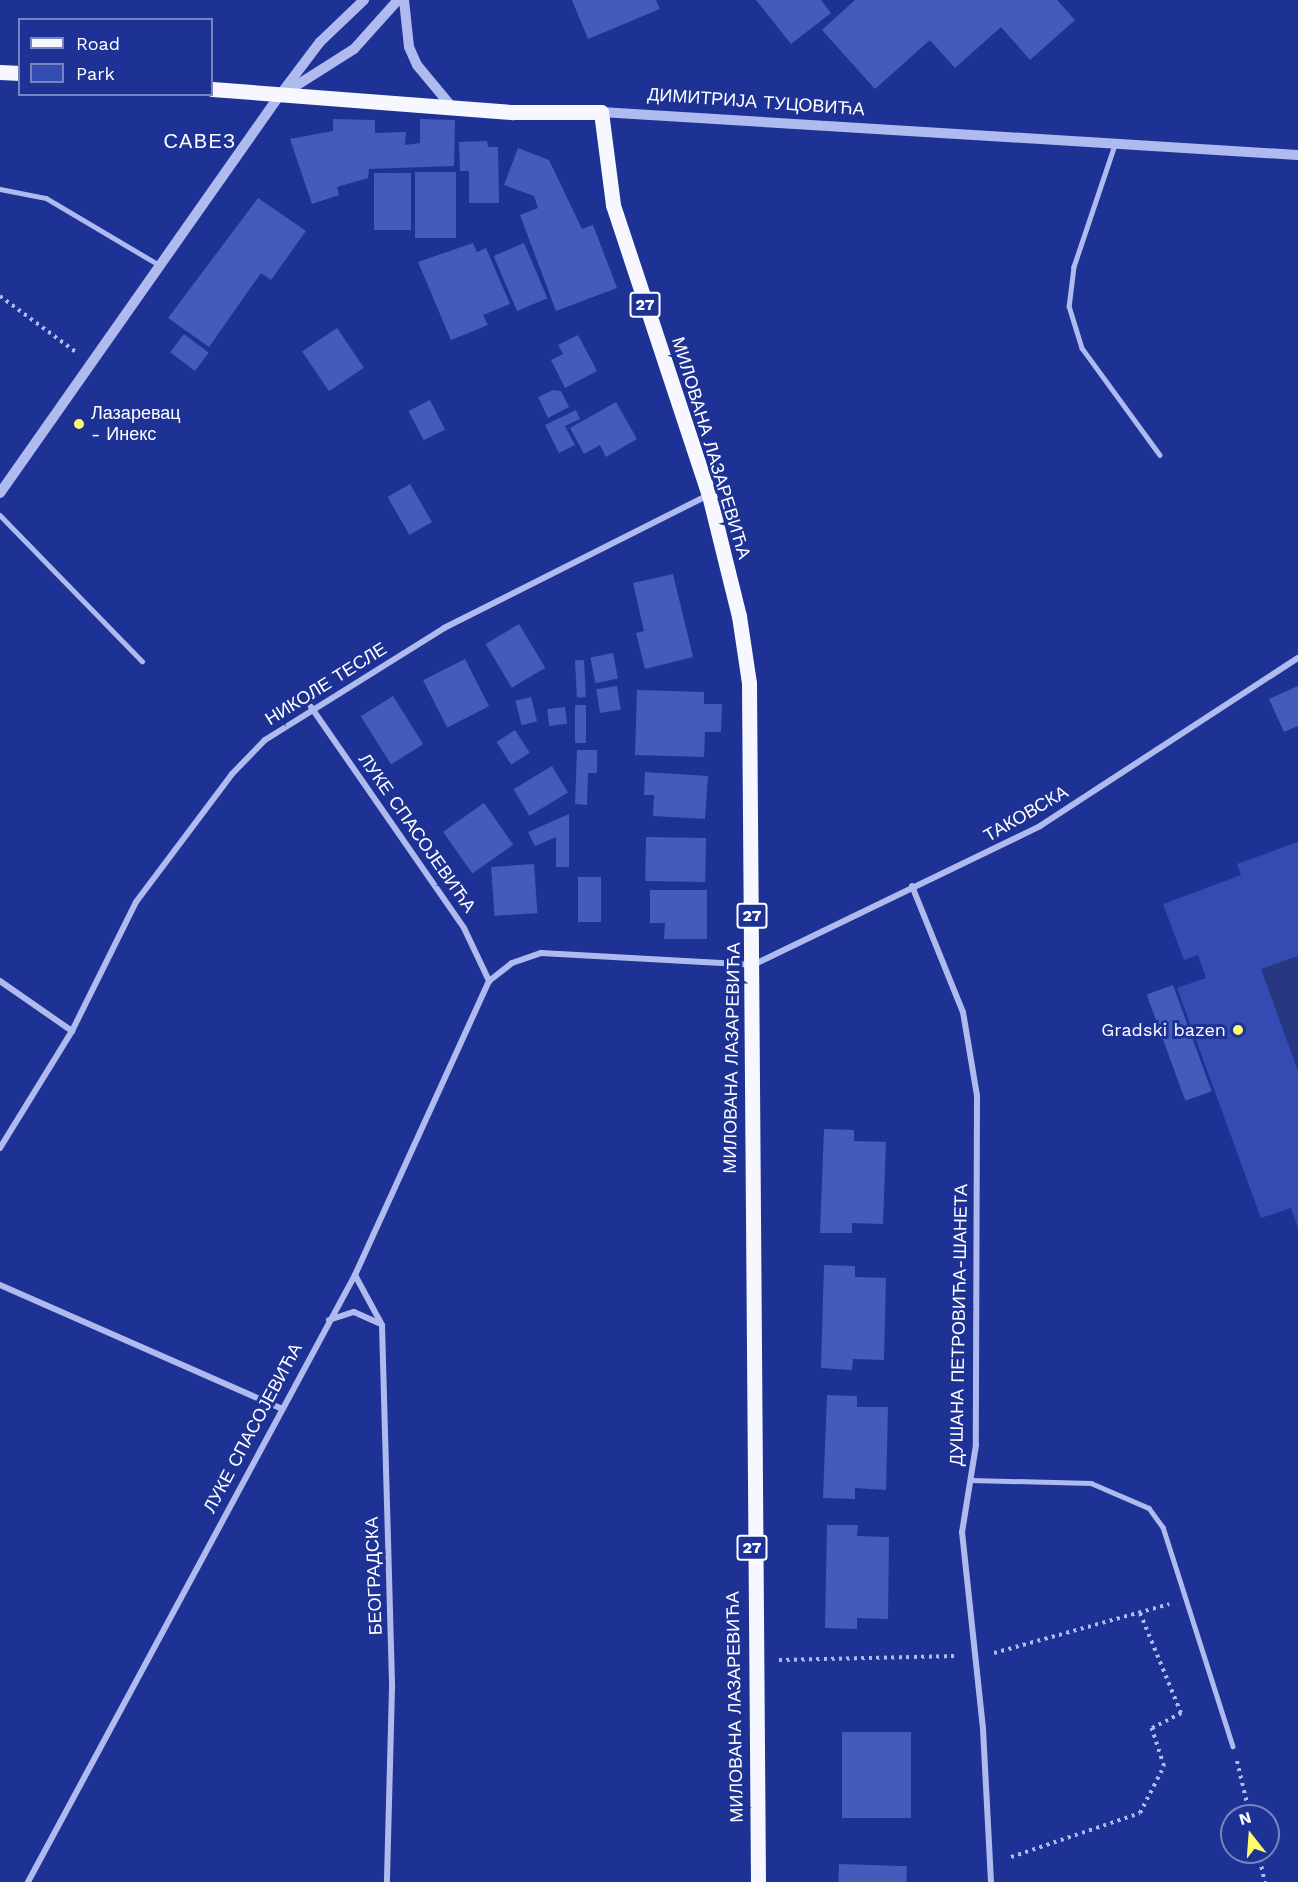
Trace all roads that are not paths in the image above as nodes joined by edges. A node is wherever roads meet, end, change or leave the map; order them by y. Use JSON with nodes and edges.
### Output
{"nodes":[{"id":1,"x":364,"y":0,"type":"edge"},
{"id":2,"x":398,"y":0,"type":"edge"},
{"id":3,"x":404,"y":0,"type":"edge"},
{"id":4,"x":0,"y":72,"type":"edge"},
{"id":5,"x":18,"y":74,"type":"edge"},
{"id":6,"x":213,"y":89,"type":"edge"},
{"id":7,"x":280,"y":95,"type":"junction"},
{"id":8,"x":451,"y":106,"type":"junction"},
{"id":9,"x":601,"y":112,"type":"junction"},
{"id":10,"x":1115,"y":145,"type":"junction"},
{"id":11,"x":1295,"y":155,"type":"edge"},
{"id":12,"x":0,"y":189,"type":"edge"},
{"id":13,"x":161,"y":266,"type":"junction"},
{"id":14,"x":1160,"y":455,"type":"dead end"},
{"id":15,"x":0,"y":493,"type":"edge"},
{"id":16,"x":709,"y":495,"type":"junction"},
{"id":17,"x":0,"y":515,"type":"edge"},
{"id":18,"x":1298,"y":658,"type":"edge"},
{"id":19,"x":142,"y":662,"type":"dead end"},
{"id":20,"x":311,"y":707,"type":"junction"},
{"id":21,"x":912,"y":886,"type":"junction"},
{"id":22,"x":753,"y":965,"type":"junction"},
{"id":23,"x":0,"y":981,"type":"edge"},
{"id":24,"x":489,"y":981,"type":"junction"},
{"id":25,"x":72,"y":1031,"type":"junction"},
{"id":26,"x":0,"y":1148,"type":"edge"},
{"id":27,"x":355,"y":1275,"type":"junction"},
{"id":28,"x":0,"y":1285,"type":"edge"},
{"id":29,"x":328,"y":1321,"type":"junction"},
{"id":30,"x":382,"y":1325,"type":"junction"},
{"id":31,"x":280,"y":1408,"type":"junction"},
{"id":32,"x":971,"y":1480,"type":"junction"},
{"id":33,"x":1233,"y":1746,"type":"road end"},
{"id":34,"x":28,"y":1882,"type":"edge"},
{"id":35,"x":387,"y":1882,"type":"edge"},
{"id":36,"x":758,"y":1882,"type":"edge"},
{"id":37,"x":991,"y":1882,"type":"edge"}],
"edges":[{"from":1,"to":7,"type":"street"},
{"from":2,"to":7,"type":"street"},
{"from":3,"to":8,"type":"street"},
{"from":4,"to":5,"type":"main road"},
{"from":6,"to":7,"type":"main road","name":"ДИМИТРИЈА ТУЦОВИЋА"},
{"from":7,"to":8,"type":"main road","name":"ДИМИТРИЈА ТУЦОВИЋА"},
{"from":7,"to":13,"type":"street"},
{"from":8,"to":9,"type":"main road","name":"ДИМИТРИЈА ТУЦОВИЋА"},
{"from":9,"to":10,"type":"street","name":"ДИМИТРИЈА ТУЦОВИЋА"},
{"from":9,"to":16,"type":"main road","name":"МИЛОВАНА ЛАЗАРЕВИЋА","number":"27"},
{"from":10,"to":11,"type":"street","name":"ДИМИТРИЈА ТУЦОВИЋА"},
{"from":10,"to":14,"type":"lane"},
{"from":12,"to":13,"type":"lane"},
{"from":13,"to":15,"type":"street"},
{"from":16,"to":20,"type":"street","name":"НИКОЛЕ ТЕСЛЕ"},
{"from":16,"to":22,"type":"main road","name":"МИЛОВАНА ЛАЗАРЕВИЋА","number":"27"},
{"from":17,"to":19,"type":"lane"},
{"from":18,"to":21,"type":"street","name":"ТАКОВСКА"},
{"from":20,"to":24,"type":"street","name":"ЛУКЕ СПАСОЈЕВИЋА"},
{"from":20,"to":25,"type":"street","name":"НИКОЛЕ ТЕСЛЕ"},
{"from":21,"to":22,"type":"street","name":"ТАКОВСКА"},
{"from":21,"to":32,"type":"street","name":"ДУШАНА ПЕТРОВИЋА-ШАНЕТА"},
{"from":22,"to":24,"type":"street","name":"ЛУКЕ СПАСОЈЕВИЋА"},
{"from":22,"to":36,"type":"main road","name":"МИЛОВАНА ЛАЗАРЕВИЋА","number":"27"},
{"from":23,"to":25,"type":"street"},
{"from":24,"to":27,"type":"street","name":"ЛУКЕ СПАСОЈЕВИЋА"},
{"from":25,"to":26,"type":"street","name":"НИКОЛЕ ТЕСЛЕ"},
{"from":27,"to":29,"type":"street","name":"ЛУКЕ СПАСОЈЕВИЋА"},
{"from":27,"to":30,"type":"street","name":"БЕОГРАДСКА"},
{"from":28,"to":31,"type":"street"},
{"from":29,"to":30,"type":"street"},
{"from":29,"to":31,"type":"street","name":"ЛУКЕ СПАСОЈЕВИЋА"},
{"from":30,"to":35,"type":"street","name":"БЕОГРАДСКА"},
{"from":31,"to":34,"type":"street","name":"ЛУКЕ СПАСОЈЕВИЋА"},
{"from":32,"to":33,"type":"lane"},
{"from":32,"to":37,"type":"street","name":"ДУШАНА ПЕТРОВИЋА-ШАНЕТА"}]}
